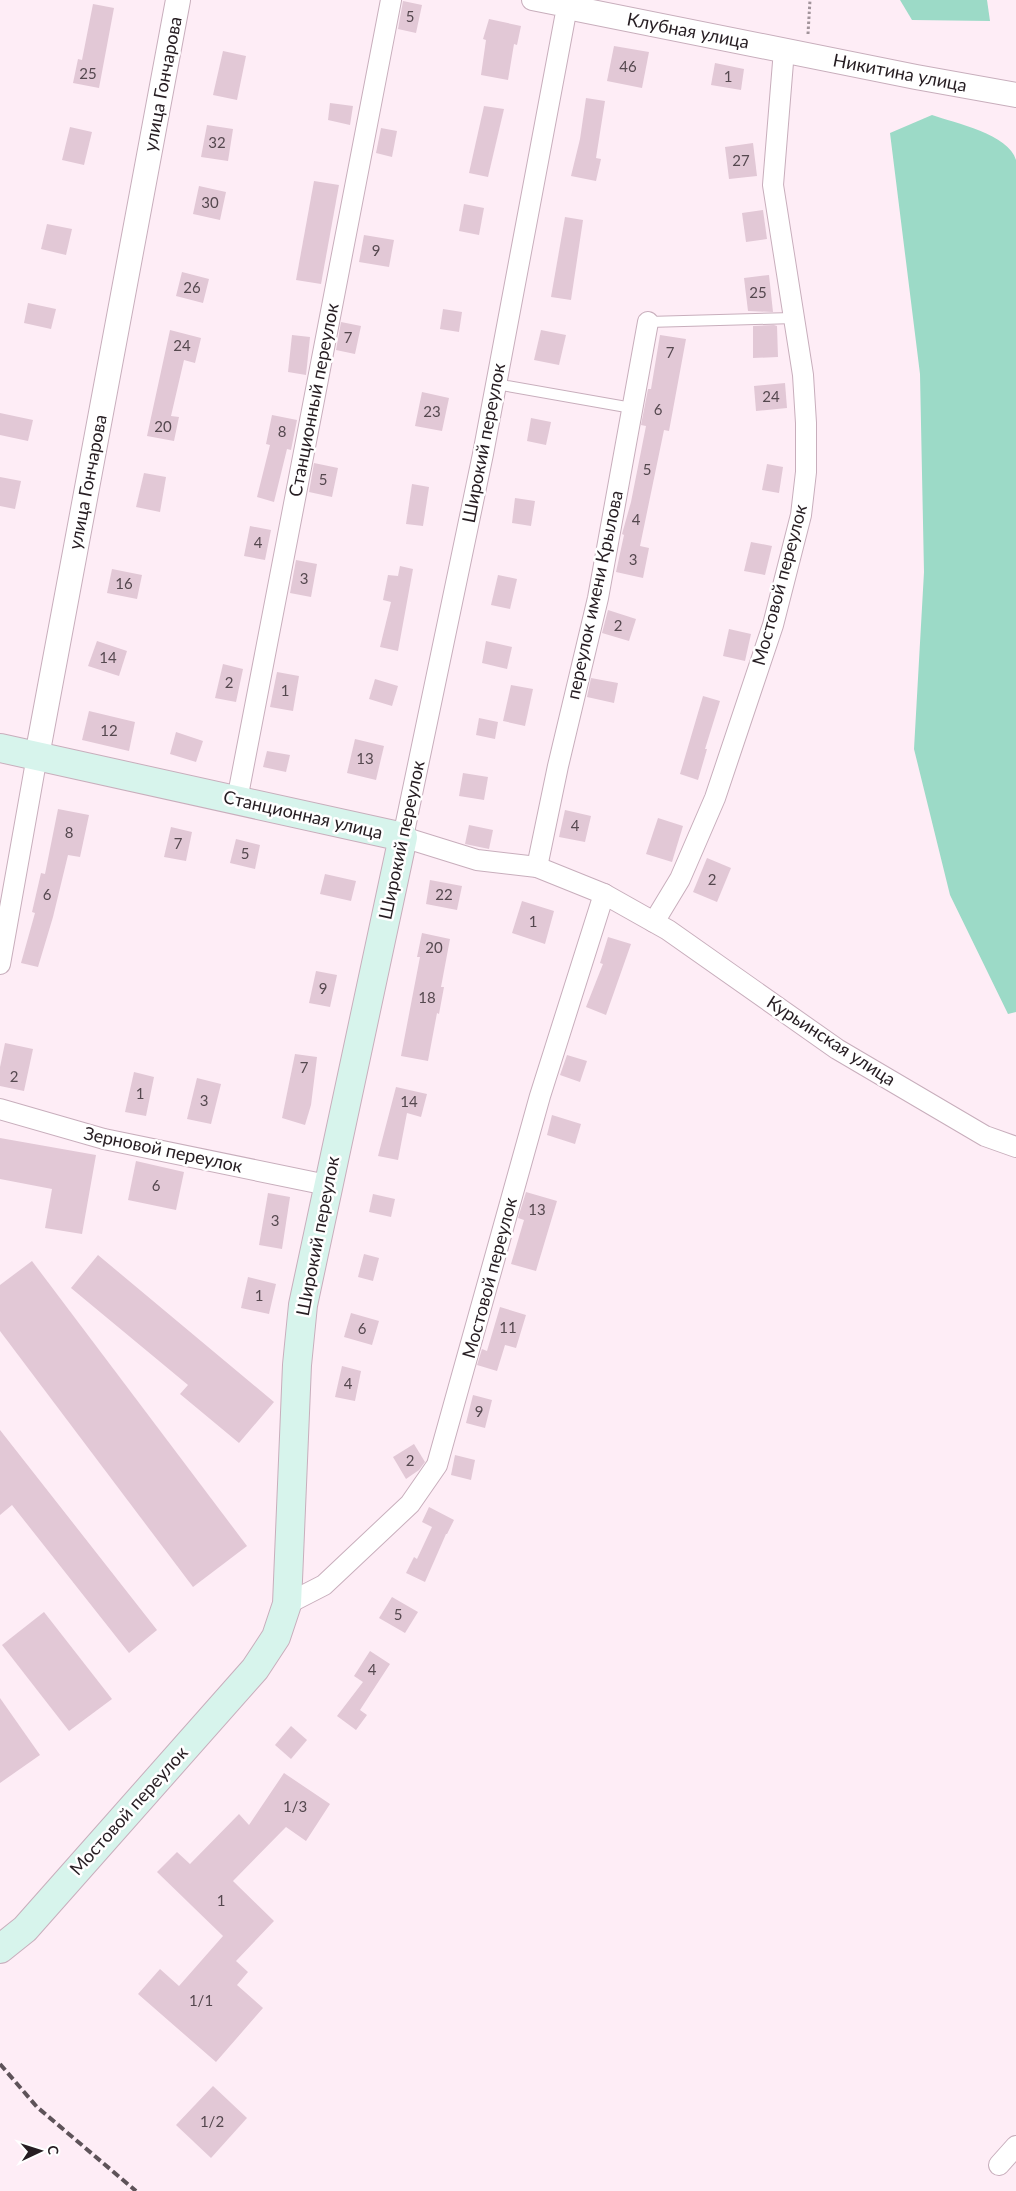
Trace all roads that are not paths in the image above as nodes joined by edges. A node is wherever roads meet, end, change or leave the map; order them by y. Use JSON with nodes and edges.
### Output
{"nodes":[{"id":1,"x":178,"y":0,"type":"edge"},
{"id":2,"x":391,"y":0,"type":"edge"},
{"id":3,"x":532,"y":0,"type":"edge"},
{"id":4,"x":567,"y":3,"type":"edge"},
{"id":5,"x":795,"y":53,"type":"junction"},
{"id":6,"x":1016,"y":95,"type":"edge"},
{"id":7,"x":794,"y":318,"type":"junction"},
{"id":8,"x":648,"y":322,"type":"joint"},
{"id":9,"x":496,"y":384,"type":"junction"},
{"id":10,"x":632,"y":408,"type":"junction"},
{"id":11,"x":0,"y":748,"type":"edge"},
{"id":12,"x":37,"y":756,"type":"junction"},
{"id":13,"x":237,"y":800,"type":"junction"},
{"id":14,"x":403,"y":837,"type":"junction"},
{"id":15,"x":537,"y":867,"type":"junction"},
{"id":16,"x":604,"y":894,"type":"junction"},
{"id":17,"x":654,"y":922,"type":"junction"},
{"id":18,"x":0,"y":964,"type":"edge"},
{"id":19,"x":0,"y":1109,"type":"edge"},
{"id":20,"x":1016,"y":1147,"type":"edge"},
{"id":21,"x":327,"y":1185,"type":"junction"},
{"id":22,"x":287,"y":1604,"type":"junction"},
{"id":23,"x":255,"y":1670,"type":"joint"},
{"id":24,"x":0,"y":1949,"type":"edge"},
{"id":25,"x":1016,"y":2146,"type":"edge"},
{"id":26,"x":1000,"y":2165,"type":"dead end"}],
"edges":[{"from":1,"to":12,"type":"street","name":"улица Гончарова"},
{"from":2,"to":13,"type":"street","name":"Станционный переулок"},
{"from":3,"to":4,"type":"street","name":"Клубная улица"},
{"from":4,"to":5,"type":"street","name":"Клубная улица"},
{"from":4,"to":9,"type":"street","name":"Широкий переулок"},
{"from":5,"to":6,"type":"street","name":"Никитина улица"},
{"from":5,"to":7,"type":"street","name":"Мостовой переулок"},
{"from":7,"to":8,"type":"lane"},
{"from":7,"to":17,"type":"street","name":"Мостовой переулок"},
{"from":8,"to":10,"type":"street","name":"переулок имени Крылова"},
{"from":9,"to":10,"type":"lane"},
{"from":9,"to":14,"type":"street","name":"Широкий переулок"},
{"from":10,"to":15,"type":"street","name":"переулок имени Крылова"},
{"from":11,"to":12,"type":"main road","name":"Станционная улица"},
{"from":12,"to":13,"type":"main road","name":"Станционная улица"},
{"from":12,"to":18,"type":"street","name":"улица Гончарова"},
{"from":13,"to":14,"type":"main road","name":"Станционная улица"},
{"from":14,"to":15,"type":"street","name":"Станционная улица"},
{"from":14,"to":21,"type":"main road","name":"Широкий переулок"},
{"from":15,"to":16,"type":"street","name":"Станционная улица"},
{"from":16,"to":17,"type":"street","name":"Станционная улица"},
{"from":16,"to":22,"type":"street","name":"Мостовой переулок"},
{"from":17,"to":20,"type":"street","name":"Курьинская улица"},
{"from":19,"to":21,"type":"street","name":"Зерновой переулок"},
{"from":21,"to":22,"type":"main road","name":"Широкий переулок"},
{"from":22,"to":23,"type":"main road","name":"Широкий переулок"},
{"from":23,"to":24,"type":"main road","name":"Мостовой переулок"},
{"from":25,"to":26,"type":"street"}]}
